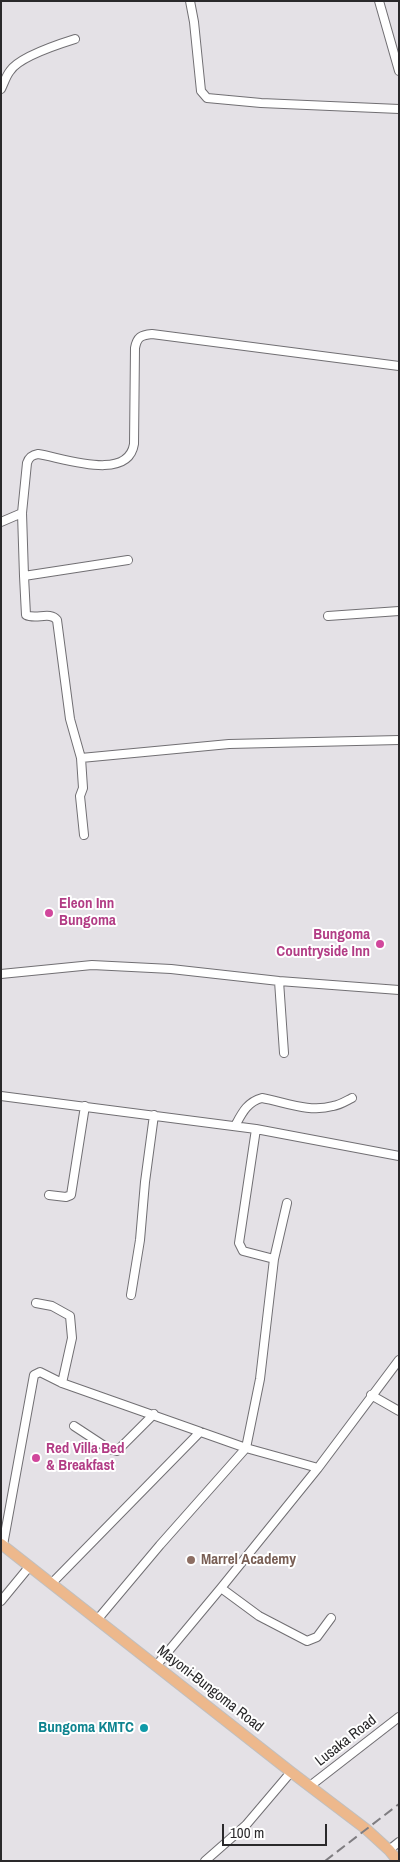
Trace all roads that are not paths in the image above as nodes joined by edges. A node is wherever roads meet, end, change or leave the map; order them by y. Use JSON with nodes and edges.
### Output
{"nodes":[{"id":1,"x":190,"y":1,"type":"edge"},
{"id":2,"x":379,"y":1,"type":"edge"},
{"id":3,"x":75,"y":39,"type":"dead end"},
{"id":4,"x":399,"y":71,"type":"edge"},
{"id":5,"x":1,"y":89,"type":"edge"},
{"id":6,"x":399,"y":109,"type":"edge"},
{"id":7,"x":399,"y":366,"type":"edge"},
{"id":8,"x":22,"y":513,"type":"junction"},
{"id":9,"x":1,"y":522,"type":"edge"},
{"id":10,"x":128,"y":560,"type":"dead end"},
{"id":11,"x":24,"y":576,"type":"junction"},
{"id":12,"x":399,"y":611,"type":"edge"},
{"id":13,"x":328,"y":616,"type":"dead end"},
{"id":14,"x":399,"y":740,"type":"edge"},
{"id":15,"x":80,"y":758,"type":"junction"},
{"id":16,"x":84,"y":835,"type":"dead end"},
{"id":17,"x":1,"y":974,"type":"edge"},
{"id":18,"x":279,"y":981,"type":"junction"},
{"id":19,"x":399,"y":990,"type":"edge"},
{"id":20,"x":284,"y":1053,"type":"dead end"},
{"id":21,"x":1,"y":1096,"type":"edge"},
{"id":22,"x":352,"y":1098,"type":"dead end"},
{"id":23,"x":85,"y":1106,"type":"junction"},
{"id":24,"x":154,"y":1115,"type":"junction"},
{"id":25,"x":235,"y":1126,"type":"junction"},
{"id":26,"x":256,"y":1128,"type":"junction"},
{"id":27,"x":399,"y":1156,"type":"edge"},
{"id":28,"x":49,"y":1195,"type":"dead end"},
{"id":29,"x":287,"y":1203,"type":"dead end"},
{"id":30,"x":274,"y":1259,"type":"junction"},
{"id":31,"x":131,"y":1295,"type":"dead end"},
{"id":32,"x":36,"y":1303,"type":"dead end"},
{"id":33,"x":399,"y":1360,"type":"edge"},
{"id":34,"x":62,"y":1383,"type":"junction"},
{"id":35,"x":371,"y":1395,"type":"junction"},
{"id":36,"x":399,"y":1411,"type":"edge"},
{"id":37,"x":154,"y":1414,"type":"junction"},
{"id":38,"x":74,"y":1426,"type":"dead end"},
{"id":39,"x":200,"y":1432,"type":"junction"},
{"id":40,"x":246,"y":1448,"type":"junction"},
{"id":41,"x":318,"y":1468,"type":"junction"},
{"id":42,"x":2,"y":1545,"type":"edge"},
{"id":43,"x":29,"y":1567,"type":"junction"},
{"id":44,"x":52,"y":1583,"type":"junction"},
{"id":45,"x":221,"y":1588,"type":"junction"},
{"id":46,"x":1,"y":1601,"type":"edge"},
{"id":47,"x":332,"y":1618,"type":"dead end"},
{"id":48,"x":98,"y":1620,"type":"junction"},
{"id":49,"x":156,"y":1666,"type":"junction"},
{"id":50,"x":399,"y":1717,"type":"edge"},
{"id":51,"x":291,"y":1772,"type":"junction"},
{"id":52,"x":310,"y":1786,"type":"junction"},
{"id":53,"x":399,"y":1842,"type":"edge"},
{"id":54,"x":389,"y":1850,"type":"junction"},
{"id":55,"x":205,"y":1861,"type":"edge"},
{"id":56,"x":398,"y":1861,"type":"edge"}],
"edges":[{"from":1,"to":6,"type":"street"},
{"from":2,"to":4,"type":"street"},
{"from":3,"to":5,"type":"street"},
{"from":7,"to":8,"type":"street"},
{"from":8,"to":9,"type":"street"},
{"from":8,"to":11,"type":"street"},
{"from":10,"to":11,"type":"street"},
{"from":11,"to":15,"type":"street"},
{"from":12,"to":13,"type":"street"},
{"from":14,"to":15,"type":"street"},
{"from":15,"to":16,"type":"street"},
{"from":17,"to":18,"type":"street"},
{"from":18,"to":19,"type":"street"},
{"from":18,"to":20,"type":"street"},
{"from":21,"to":23,"type":"street"},
{"from":22,"to":25,"type":"street"},
{"from":23,"to":24,"type":"street"},
{"from":23,"to":28,"type":"street"},
{"from":24,"to":25,"type":"street"},
{"from":24,"to":31,"type":"street"},
{"from":25,"to":26,"type":"street"},
{"from":26,"to":27,"type":"street"},
{"from":26,"to":30,"type":"street"},
{"from":29,"to":30,"type":"street"},
{"from":30,"to":40,"type":"street"},
{"from":32,"to":34,"type":"street"},
{"from":33,"to":35,"type":"street"},
{"from":34,"to":37,"type":"street"},
{"from":34,"to":42,"type":"street"},
{"from":35,"to":36,"type":"street"},
{"from":35,"to":41,"type":"street"},
{"from":37,"to":38,"type":"street"},
{"from":37,"to":39,"type":"street"},
{"from":39,"to":40,"type":"street"},
{"from":39,"to":44,"type":"street"},
{"from":40,"to":41,"type":"street"},
{"from":40,"to":48,"type":"street"},
{"from":41,"to":45,"type":"street"},
{"from":42,"to":43,"type":"main road","name":"Mayoni-Bungoma Road"},
{"from":43,"to":44,"type":"main road","name":"Mayoni-Bungoma Road"},
{"from":43,"to":46,"type":"street"},
{"from":44,"to":48,"type":"main road","name":"Mayoni-Bungoma Road"},
{"from":45,"to":47,"type":"street"},
{"from":45,"to":49,"type":"street"},
{"from":48,"to":49,"type":"main road","name":"Mayoni-Bungoma Road"},
{"from":49,"to":51,"type":"main road","name":"Mayoni-Bungoma Road"},
{"from":50,"to":52,"type":"street","name":"Lusaka Road"},
{"from":51,"to":52,"type":"main road","name":"Mayoni-Bungoma Road"},
{"from":51,"to":55,"type":"street"},
{"from":52,"to":54,"type":"main road","name":"Mayoni-Bungoma Road"},
{"from":53,"to":54,"type":"street"},
{"from":54,"to":56,"type":"main road","name":"Mayoni-Bungoma Road"}]}
